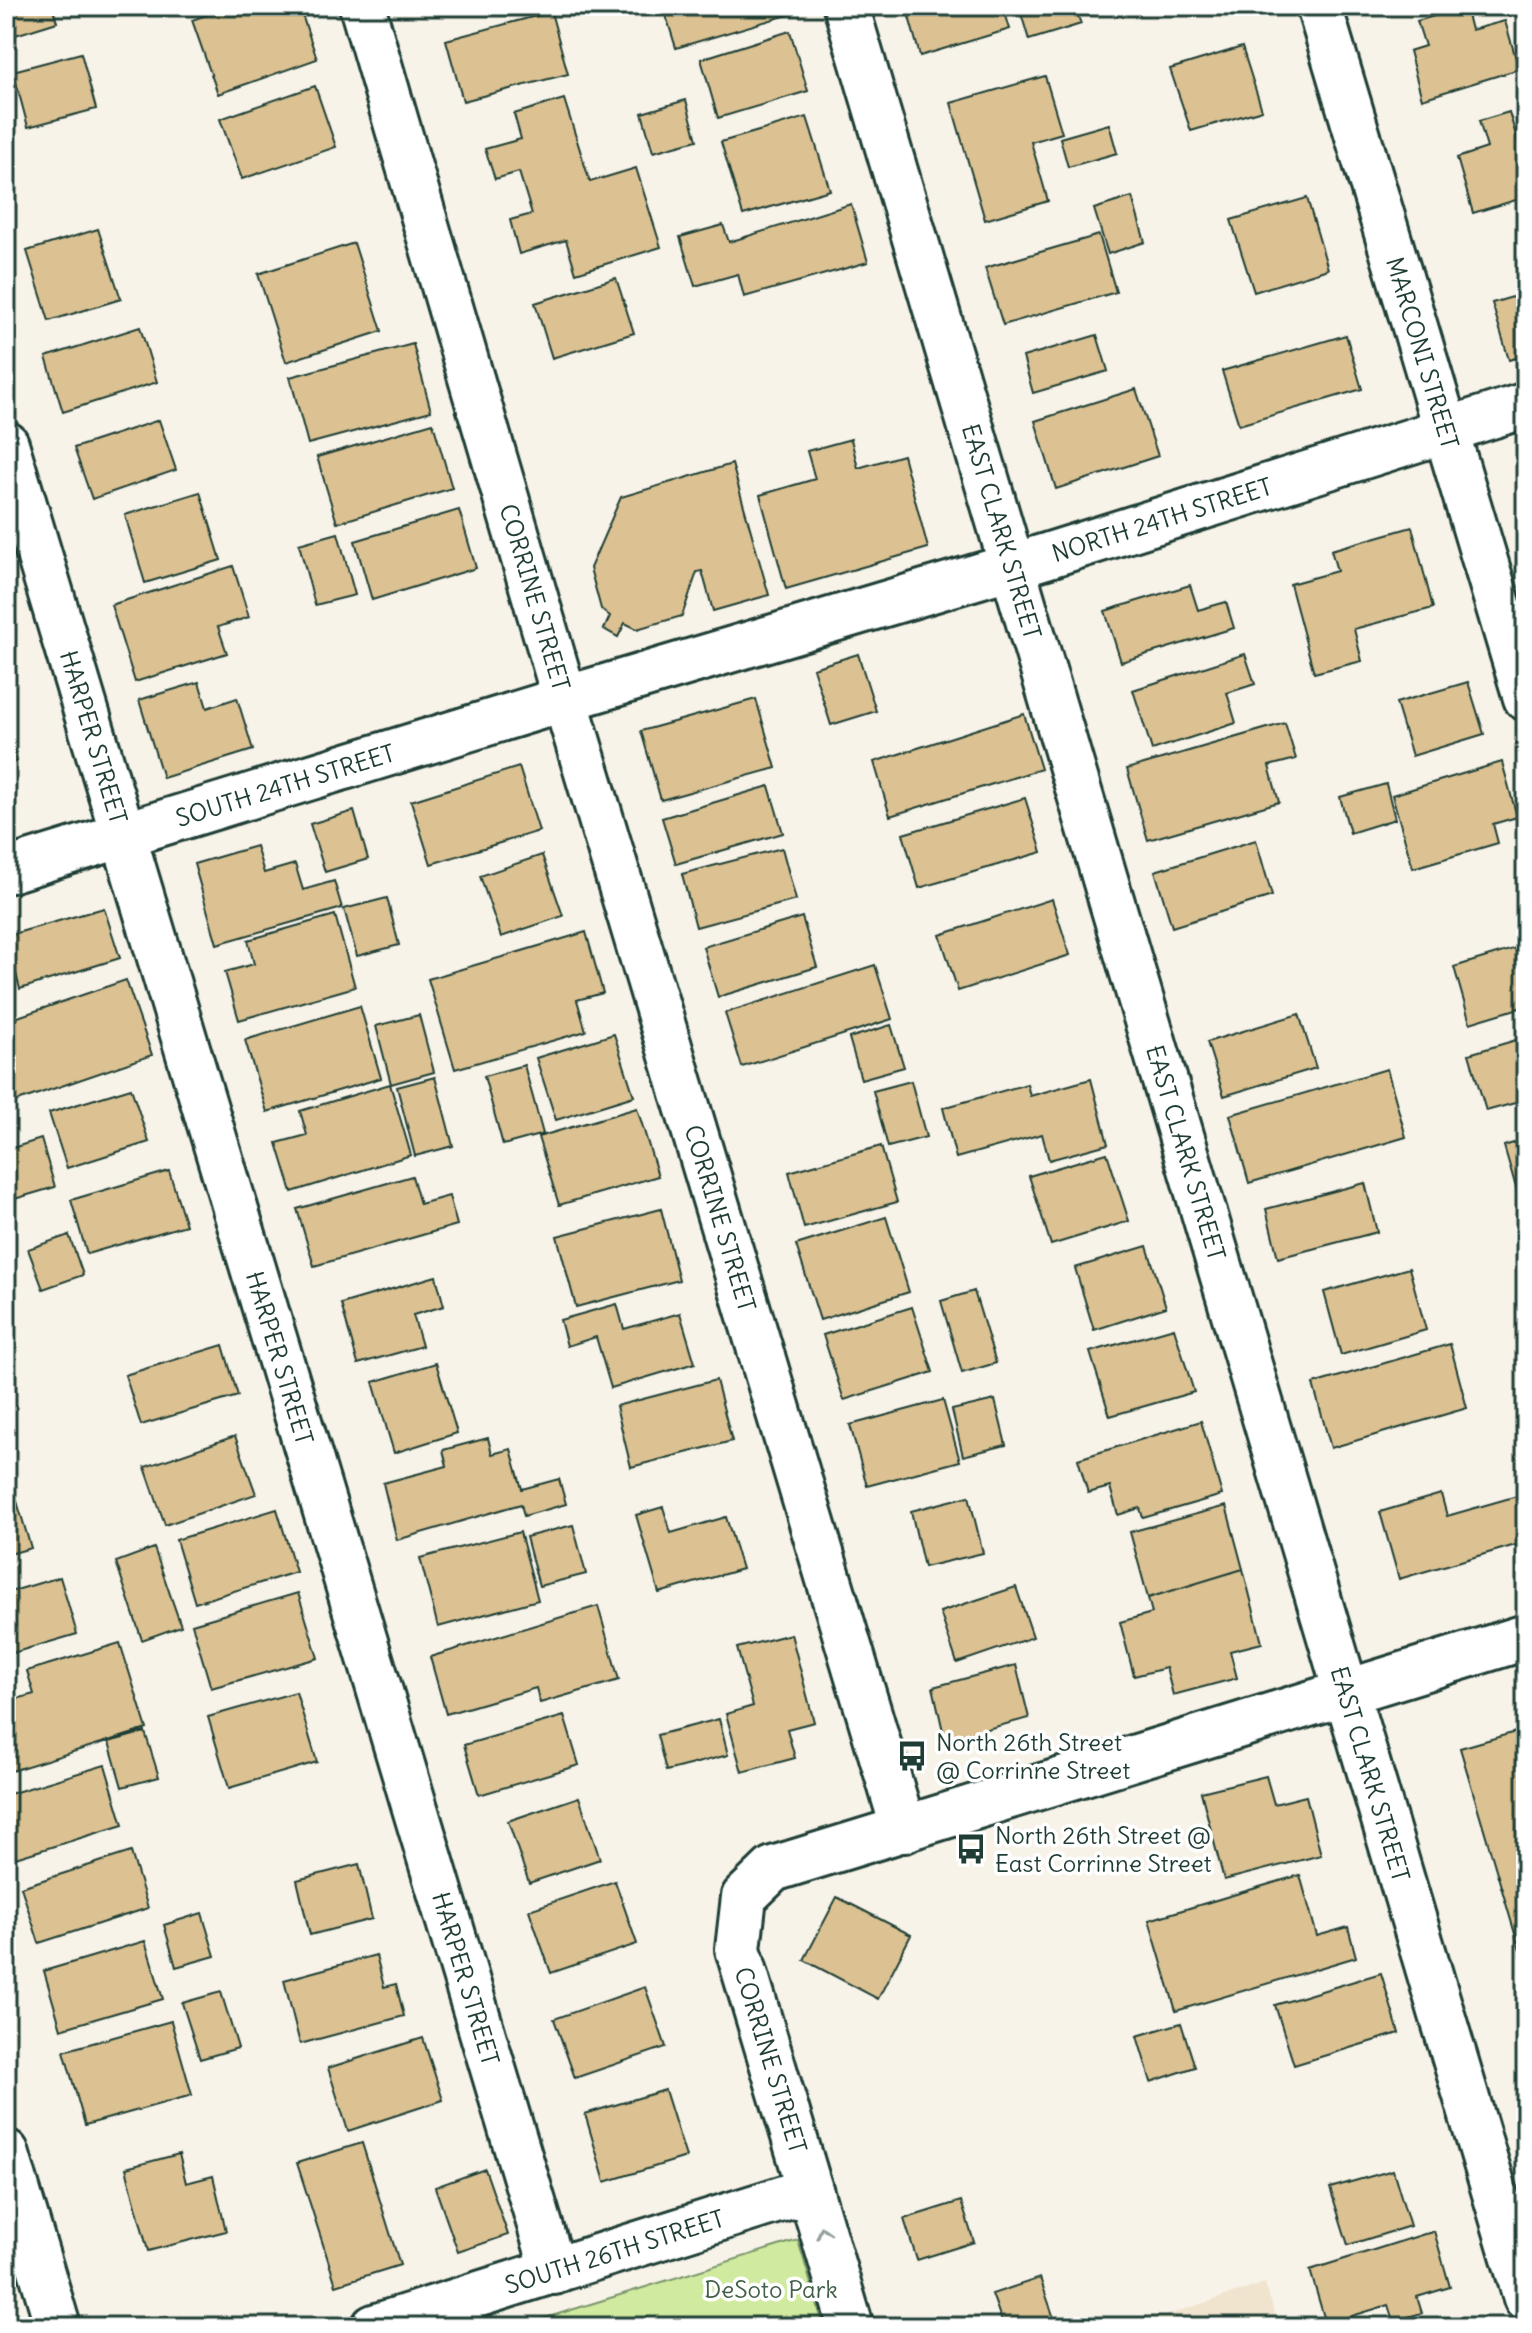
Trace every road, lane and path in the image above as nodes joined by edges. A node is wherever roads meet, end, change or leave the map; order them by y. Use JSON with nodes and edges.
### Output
{"nodes":[{"id":1,"x":362,"y":6,"type":"edge"},
{"id":2,"x":846,"y":6,"type":"edge"},
{"id":3,"x":1319,"y":6,"type":"edge"},
{"id":4,"x":1526,"y":405,"type":"edge"},
{"id":5,"x":1445,"y":430,"type":"junction"},
{"id":6,"x":6,"y":444,"type":"edge"},
{"id":7,"x":1013,"y":566,"type":"junction"},
{"id":8,"x":1526,"y":698,"type":"edge"},
{"id":9,"x":565,"y":699,"type":"junction"},
{"id":10,"x":123,"y":834,"type":"junction"},
{"id":11,"x":6,"y":871,"type":"edge"},
{"id":12,"x":1526,"y":1637,"type":"edge"},
{"id":13,"x":1346,"y":1693,"type":"junction"},
{"id":14,"x":904,"y":1830,"type":"junction"},
{"id":15,"x":6,"y":2152,"type":"edge"},
{"id":16,"x":810,"y":2190,"type":"junction"},
{"id":17,"x":554,"y":2272,"type":"junction"},
{"id":18,"x":1526,"y":2298,"type":"edge"},
{"id":19,"x":58,"y":2327,"type":"edge"},
{"id":20,"x":374,"y":2327,"type":"edge"},
{"id":21,"x":851,"y":2327,"type":"edge"}],
"edges":[{"from":1,"to":9,"type":"street","name":"CORRINE STREET"},
{"from":2,"to":7,"type":"street","name":"EAST CLARK STREET"},
{"from":3,"to":5,"type":"street","name":"MARCONI STREET"},
{"from":4,"to":5,"type":"street","name":"NORTH 24TH STREET"},
{"from":5,"to":7,"type":"street","name":"NORTH 24TH STREET"},
{"from":5,"to":8,"type":"street","name":"MARCONI STREET"},
{"from":6,"to":10,"type":"street","name":"HARPER STREET"},
{"from":7,"to":9,"type":"street","name":"NORTH 24TH STREET"},
{"from":7,"to":13,"type":"street","name":"EAST CLARK STREET"},
{"from":9,"to":10,"type":"street","name":"SOUTH 24TH STREET"},
{"from":9,"to":14,"type":"street","name":"CORRINE STREET"},
{"from":10,"to":11,"type":"street","name":"SOUTH 24TH STREET"},
{"from":10,"to":17,"type":"street","name":"HARPER STREET"},
{"from":12,"to":13,"type":"street"},
{"from":13,"to":14,"type":"street"},
{"from":13,"to":18,"type":"street","name":"EAST CLARK STREET"},
{"from":14,"to":16,"type":"street","name":"CORRINE STREET"},
{"from":15,"to":19,"type":"street"},
{"from":16,"to":17,"type":"street","name":"SOUTH 26TH STREET"},
{"from":21,"to":16,"type":"street","name":"CORRINE STREET","one_way":true},
{"from":17,"to":20,"type":"street","name":"SOUTH 26TH STREET"}]}
